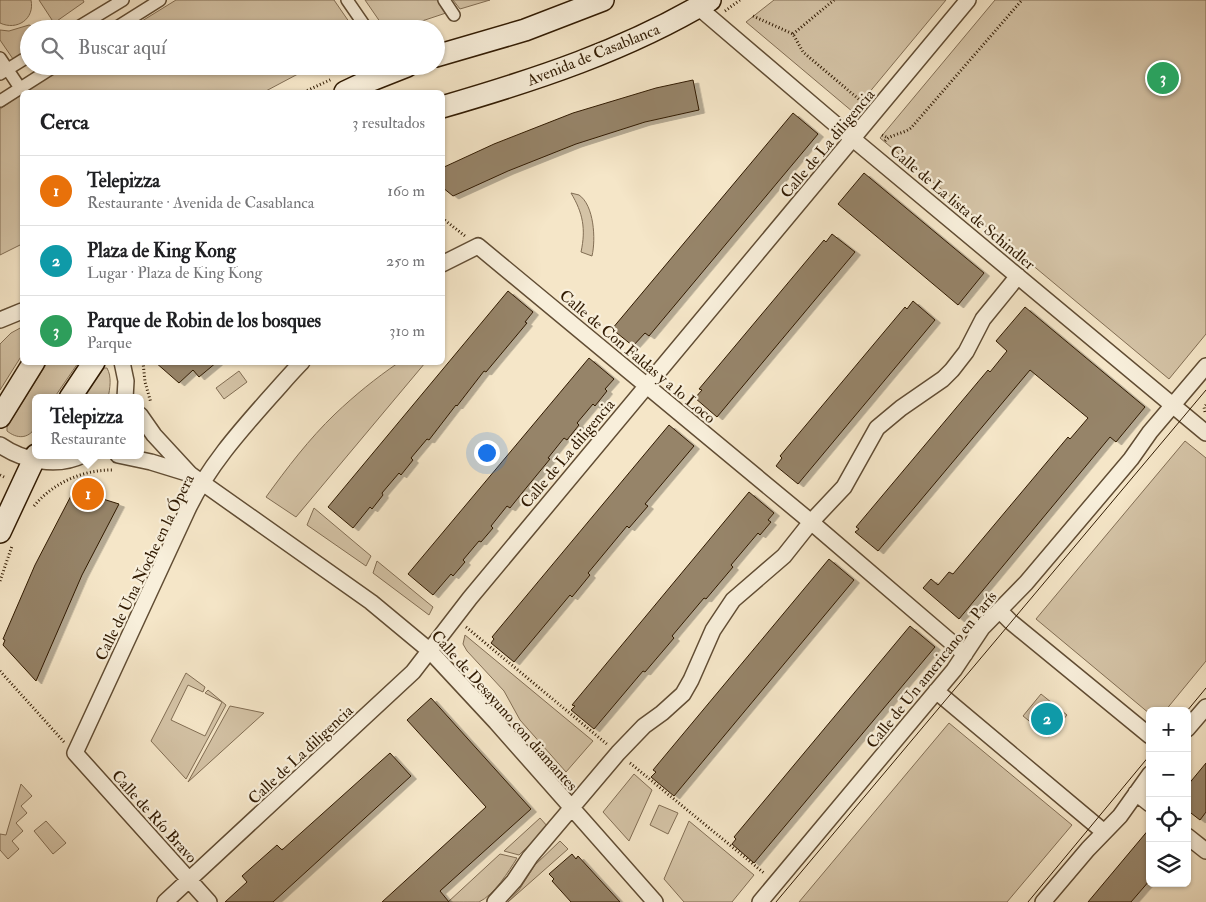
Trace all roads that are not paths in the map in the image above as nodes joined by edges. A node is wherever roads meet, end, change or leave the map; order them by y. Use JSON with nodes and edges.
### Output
{"nodes":[{"id":1,"x":123,"y":0,"type":"edge"},
{"id":2,"x":160,"y":0,"type":"edge"},
{"id":3,"x":348,"y":0,"type":"edge"},
{"id":4,"x":444,"y":0,"type":"edge"},
{"id":5,"x":603,"y":0,"type":"edge"},
{"id":6,"x":968,"y":0,"type":"edge"},
{"id":7,"x":704,"y":4,"type":"edge"},
{"id":8,"x":454,"y":15,"type":"dead end"},
{"id":9,"x":90,"y":20,"type":"edge"},
{"id":10,"x":128,"y":20,"type":"edge"},
{"id":11,"x":361,"y":20,"type":"edge"},
{"id":12,"x":445,"y":53,"type":"edge"},
{"id":13,"x":0,"y":58,"type":"edge"},
{"id":14,"x":20,"y":61,"type":"edge"},
{"id":15,"x":4,"y":71,"type":"edge"},
{"id":16,"x":41,"y":75,"type":"edge"},
{"id":17,"x":384,"y":75,"type":"edge"},
{"id":18,"x":20,"y":88,"type":"junction"},
{"id":19,"x":349,"y":90,"type":"edge"},
{"id":20,"x":0,"y":101,"type":"edge"},
{"id":21,"x":445,"y":106,"type":"edge"},
{"id":22,"x":853,"y":138,"type":"junction"},
{"id":23,"x":445,"y":262,"type":"edge"},
{"id":24,"x":1018,"y":276,"type":"junction"},
{"id":25,"x":20,"y":312,"type":"edge"},
{"id":26,"x":1,"y":320,"type":"edge"},
{"id":27,"x":32,"y":365,"type":"edge"},
{"id":28,"x":92,"y":365,"type":"edge"},
{"id":29,"x":122,"y":365,"type":"edge"},
{"id":30,"x":299,"y":365,"type":"edge"},
{"id":31,"x":1206,"y":366,"type":"edge"},
{"id":32,"x":647,"y":385,"type":"junction"},
{"id":33,"x":73,"y":394,"type":"edge"},
{"id":34,"x":127,"y":394,"type":"edge"},
{"id":35,"x":1172,"y":405,"type":"junction"},
{"id":36,"x":147,"y":412,"type":"edge"},
{"id":37,"x":0,"y":417,"type":"edge"},
{"id":38,"x":1206,"y":433,"type":"edge"},
{"id":39,"x":0,"y":445,"type":"edge"},
{"id":40,"x":32,"y":456,"type":"edge"},
{"id":41,"x":34,"y":459,"type":"edge"},
{"id":42,"x":41,"y":459,"type":"edge"},
{"id":43,"x":72,"y":459,"type":"edge"},
{"id":44,"x":118,"y":463,"type":"edge"},
{"id":45,"x":196,"y":479,"type":"junction"},
{"id":46,"x":811,"y":522,"type":"junction"},
{"id":47,"x":7,"y":536,"type":"edge"},
{"id":48,"x":999,"y":610,"type":"junction"},
{"id":49,"x":430,"y":651,"type":"junction"},
{"id":50,"x":965,"y":654,"type":"junction"},
{"id":51,"x":936,"y":691,"type":"junction"},
{"id":52,"x":1206,"y":707,"type":"edge"},
{"id":53,"x":1191,"y":724,"type":"edge"},
{"id":54,"x":1146,"y":733,"type":"edge"},
{"id":55,"x":75,"y":753,"type":"joint"},
{"id":56,"x":1146,"y":779,"type":"edge"},
{"id":57,"x":1136,"y":793,"type":"junction"},
{"id":58,"x":1146,"y":801,"type":"edge"},
{"id":59,"x":571,"y":808,"type":"junction"},
{"id":60,"x":1104,"y":832,"type":"junction"},
{"id":61,"x":1191,"y":839,"type":"edge"},
{"id":62,"x":1206,"y":851,"type":"edge"},
{"id":63,"x":189,"y":880,"type":"junction"},
{"id":64,"x":165,"y":902,"type":"edge"},
{"id":65,"x":209,"y":902,"type":"edge"},
{"id":66,"x":495,"y":902,"type":"edge"},
{"id":67,"x":656,"y":902,"type":"edge"},
{"id":68,"x":760,"y":902,"type":"edge"},
{"id":69,"x":1043,"y":902,"type":"edge"}],
"edges":[{"from":1,"to":9,"type":"street"},
{"from":2,"to":10,"type":"street"},
{"from":3,"to":11,"type":"street"},
{"from":4,"to":8,"type":"street"},
{"from":5,"to":12,"type":"main road"},
{"from":6,"to":22,"type":"street","name":"Calle de La diligencia"},
{"from":7,"to":21,"type":"main road","name":"Avenida de Casablanca"},
{"from":7,"to":22,"type":"street","name":"Calle de La lista de Schindler"},
{"from":13,"to":15,"type":"street"},
{"from":14,"to":15,"type":"street"},
{"from":15,"to":18,"type":"street"},
{"from":16,"to":18,"type":"street"},
{"from":17,"to":19,"type":"main road"},
{"from":18,"to":20,"type":"street"},
{"from":22,"to":24,"type":"street","name":"Calle de La lista de Schindler"},
{"from":22,"to":32,"type":"street","name":"Calle de La diligencia"},
{"from":23,"to":32,"type":"street","name":"Calle de Con Faldas y a lo Loco"},
{"from":24,"to":35,"type":"street","name":"Calle de La lista de Schindler"},
{"from":24,"to":46,"type":"street"},
{"from":25,"to":26,"type":"street"},
{"from":27,"to":37,"type":"main road"},
{"from":28,"to":33,"type":"main road"},
{"from":29,"to":34,"type":"street"},
{"from":30,"to":45,"type":"street","name":"Calle de Una Noche en la Ópera"},
{"from":31,"to":35,"type":"street","name":"Calle de Un americano en París"},
{"from":32,"to":46,"type":"street","name":"Calle de Con Faldas y a lo Loco"},
{"from":32,"to":49,"type":"street","name":"Calle de La diligencia"},
{"from":35,"to":38,"type":"street","name":"Calle de La lista de Schindler"},
{"from":35,"to":48,"type":"street","name":"Calle de Un americano en París"},
{"from":36,"to":45,"type":"street","name":"Calle de Desayuno con diamantes"},
{"from":39,"to":40,"type":"street"},
{"from":41,"to":47,"type":"main road"},
{"from":42,"to":43,"type":"street"},
{"from":44,"to":45,"type":"street","name":"Calle de Desayuno con diamantes"},
{"from":45,"to":49,"type":"street","name":"Calle de Desayuno con diamantes"},
{"from":45,"to":55,"type":"street","name":"Calle de Una Noche en la Ópera"},
{"from":46,"to":50,"type":"street"},
{"from":46,"to":59,"type":"street"},
{"from":48,"to":50,"type":"street","name":"Calle de Un americano en París"},
{"from":48,"to":54,"type":"street"},
{"from":49,"to":59,"type":"street","name":"Calle de Desayuno con diamantes"},
{"from":49,"to":63,"type":"street","name":"Calle de La diligencia"},
{"from":50,"to":51,"type":"street","name":"Calle de Un americano en París"},
{"from":51,"to":60,"type":"street"},
{"from":51,"to":68,"type":"street","name":"Calle de Un americano en París"},
{"from":52,"to":53,"type":"street"},
{"from":55,"to":63,"type":"street","name":"Calle de Río Bravo"},
{"from":56,"to":57,"type":"street"},
{"from":57,"to":58,"type":"street"},
{"from":57,"to":60,"type":"street"},
{"from":59,"to":66,"type":"street"},
{"from":59,"to":67,"type":"street","name":"Calle de Desayuno con diamantes"},
{"from":60,"to":69,"type":"street"},
{"from":61,"to":62,"type":"street"},
{"from":63,"to":64,"type":"street","name":"Calle de La diligencia"},
{"from":63,"to":65,"type":"street","name":"Calle de Río Bravo"}]}
